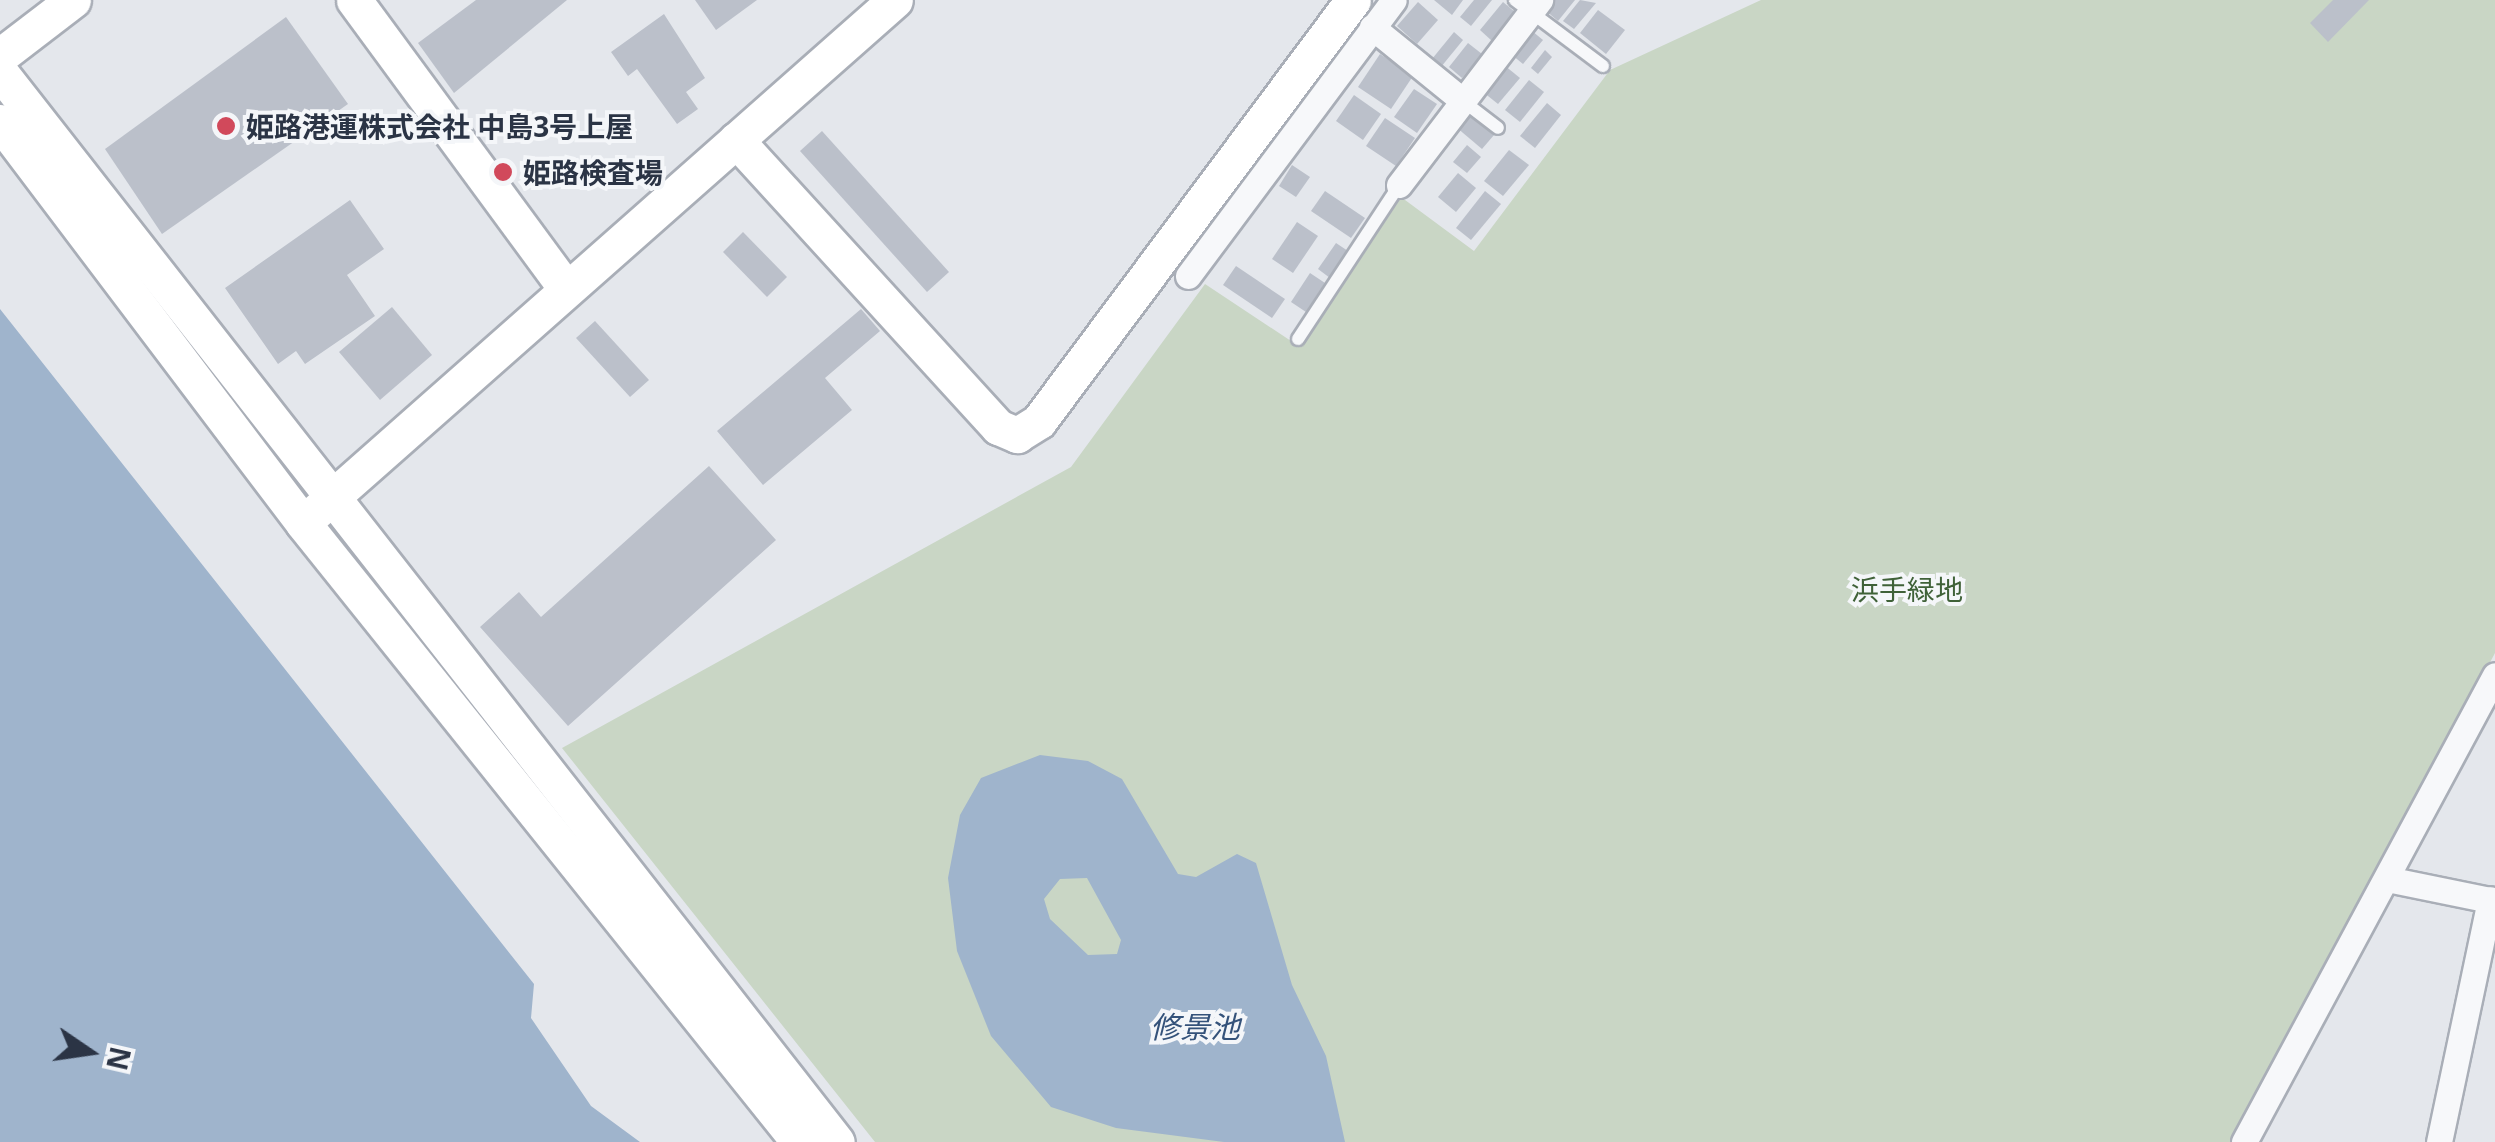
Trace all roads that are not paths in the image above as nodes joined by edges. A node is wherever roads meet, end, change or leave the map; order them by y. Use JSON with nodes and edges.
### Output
{"nodes":[{"id":1,"x":73,"y":0,"type":"edge"},
{"id":2,"x":354,"y":0,"type":"edge"},
{"id":3,"x":895,"y":0,"type":"edge"},
{"id":4,"x":1394,"y":0,"type":"edge"},
{"id":5,"x":1529,"y":4,"type":"edge"},
{"id":6,"x":1362,"y":13,"type":"edge"},
{"id":7,"x":0,"y":56,"type":"edge"},
{"id":8,"x":1603,"y":66,"type":"dead end"},
{"id":9,"x":0,"y":72,"type":"edge"},
{"id":10,"x":1463,"y":101,"type":"junction"},
{"id":11,"x":0,"y":122,"type":"edge"},
{"id":12,"x":1498,"y":128,"type":"dead end"},
{"id":13,"x":736,"y":140,"type":"junction"},
{"id":14,"x":1398,"y":185,"type":"joint"},
{"id":15,"x":1188,"y":276,"type":"dead end"},
{"id":16,"x":564,"y":286,"type":"junction"},
{"id":17,"x":1298,"y":338,"type":"dead end"},
{"id":18,"x":315,"y":512,"type":"junction"},
{"id":19,"x":2495,"y":675,"type":"edge"},
{"id":20,"x":2387,"y":879,"type":"junction"},
{"id":21,"x":2492,"y":900,"type":"edge"},
{"id":22,"x":799,"y":1142,"type":"edge"},
{"id":23,"x":836,"y":1142,"type":"edge"},
{"id":24,"x":2244,"y":1142,"type":"edge"},
{"id":25,"x":2439,"y":1142,"type":"edge"}],
"edges":[{"from":1,"to":7,"type":"street"},
{"from":2,"to":16,"type":"street"},
{"from":3,"to":13,"type":"street"},
{"from":4,"to":6,"type":"street"},
{"from":5,"to":8,"type":"lane"},
{"from":5,"to":10,"type":"street"},
{"from":6,"to":10,"type":"street"},
{"from":6,"to":13,"type":"street"},
{"from":6,"to":15,"type":"street"},
{"from":9,"to":18,"type":"street"},
{"from":10,"to":12,"type":"lane"},
{"from":10,"to":14,"type":"street"},
{"from":11,"to":18,"type":"street"},
{"from":13,"to":16,"type":"street"},
{"from":14,"to":17,"type":"lane"},
{"from":16,"to":18,"type":"street"},
{"from":18,"to":22,"type":"street"},
{"from":18,"to":23,"type":"street"},
{"from":19,"to":20,"type":"street"},
{"from":20,"to":21,"type":"street"},
{"from":20,"to":24,"type":"street"},
{"from":21,"to":25,"type":"street"}]}
